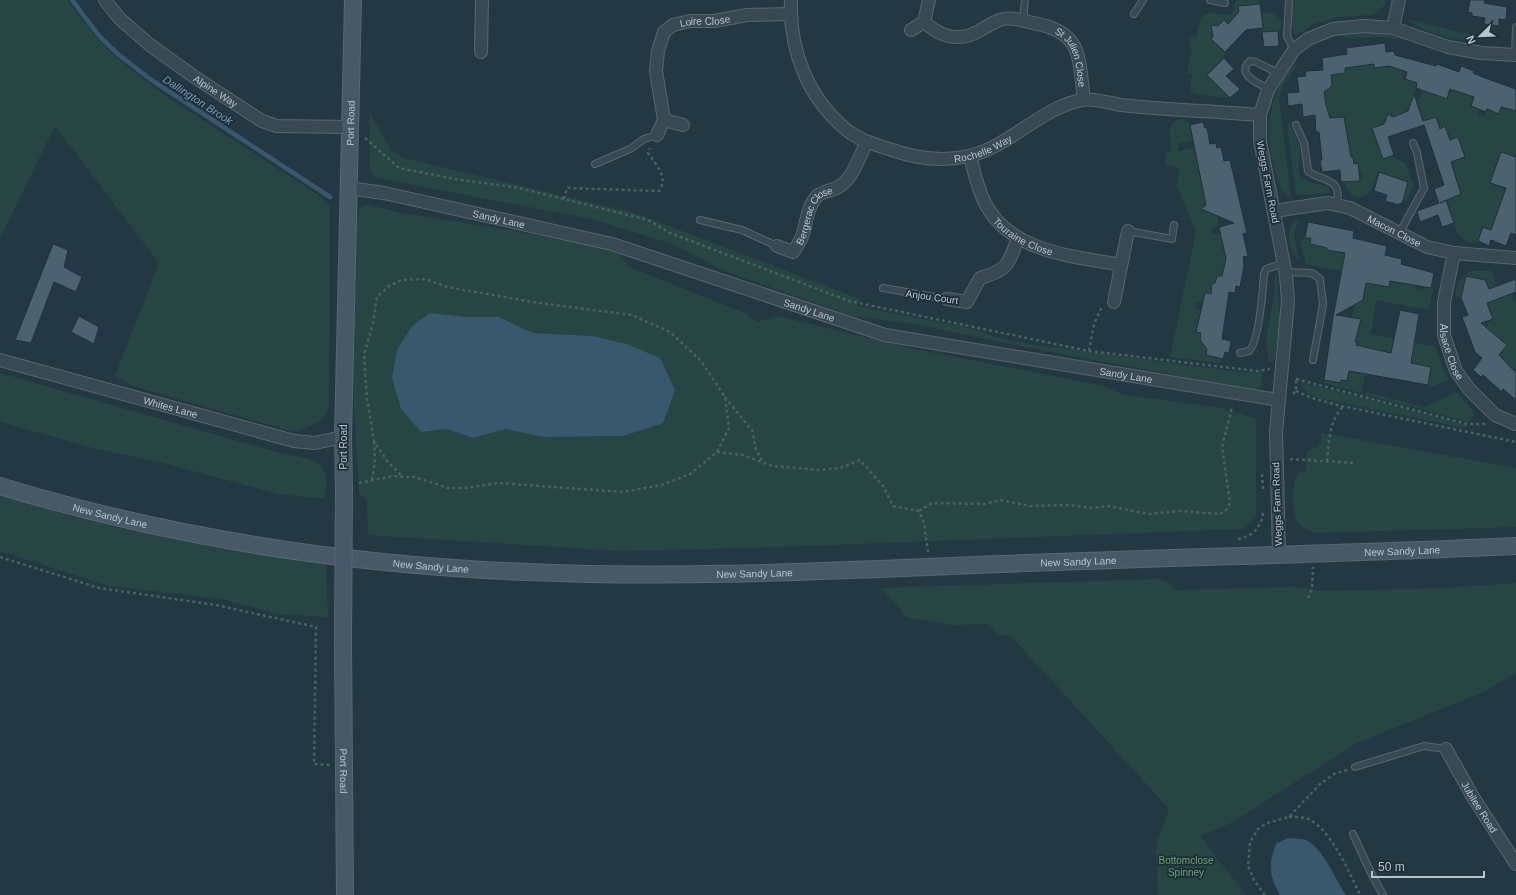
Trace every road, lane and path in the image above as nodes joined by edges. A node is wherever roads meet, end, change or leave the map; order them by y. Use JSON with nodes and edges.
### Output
{"nodes":[{"id":1,"x":105,"y":0,"type":"edge"},
{"id":2,"x":353,"y":0,"type":"edge"},
{"id":3,"x":482,"y":0,"type":"edge"},
{"id":4,"x":791,"y":0,"type":"edge"},
{"id":5,"x":929,"y":0,"type":"edge"},
{"id":6,"x":1025,"y":0,"type":"edge"},
{"id":7,"x":1143,"y":0,"type":"edge"},
{"id":8,"x":1210,"y":0,"type":"edge"},
{"id":9,"x":1289,"y":0,"type":"edge"},
{"id":10,"x":1399,"y":0,"type":"edge"},
{"id":11,"x":1225,"y":4,"type":"dead end"},
{"id":12,"x":790,"y":14,"type":"junction"},
{"id":13,"x":1134,"y":14,"type":"dead end"},
{"id":14,"x":1023,"y":20,"type":"junction"},
{"id":15,"x":924,"y":22,"type":"junction"},
{"id":16,"x":1516,"y":27,"type":"edge"},
{"id":17,"x":1393,"y":28,"type":"junction"},
{"id":18,"x":911,"y":30,"type":"dead end"},
{"id":19,"x":1294,"y":50,"type":"junction"},
{"id":20,"x":481,"y":52,"type":"dead end"},
{"id":21,"x":1515,"y":54,"type":"edge"},
{"id":22,"x":1278,"y":73,"type":"junction"},
{"id":23,"x":1269,"y":89,"type":"junction"},
{"id":24,"x":1084,"y":99,"type":"junction"},
{"id":25,"x":1260,"y":115,"type":"junction"},
{"id":26,"x":664,"y":120,"type":"junction"},
{"id":27,"x":1296,"y":125,"type":"dead end"},
{"id":28,"x":682,"y":126,"type":"dead end"},
{"id":29,"x":356,"y":131,"type":"junction"},
{"id":30,"x":657,"y":134,"type":"junction"},
{"id":31,"x":867,"y":142,"type":"junction"},
{"id":32,"x":1413,"y":143,"type":"dead end"},
{"id":33,"x":970,"y":156,"type":"junction"},
{"id":34,"x":595,"y":164,"type":"dead end"},
{"id":35,"x":348,"y":191,"type":"junction"},
{"id":36,"x":564,"y":198,"type":"junction"},
{"id":37,"x":1336,"y":205,"type":"junction"},
{"id":38,"x":1274,"y":211,"type":"junction"},
{"id":39,"x":700,"y":220,"type":"dead end"},
{"id":40,"x":1174,"y":225,"type":"dead end"},
{"id":41,"x":1128,"y":231,"type":"joint"},
{"id":42,"x":1399,"y":234,"type":"junction"},
{"id":43,"x":1018,"y":238,"type":"junction"},
{"id":44,"x":777,"y":246,"type":"joint"},
{"id":45,"x":1454,"y":253,"type":"junction"},
{"id":46,"x":1516,"y":258,"type":"edge"},
{"id":47,"x":1121,"y":265,"type":"junction"},
{"id":48,"x":1284,"y":268,"type":"junction"},
{"id":49,"x":883,"y":288,"type":"dead end"},
{"id":50,"x":947,"y":299,"type":"joint"},
{"id":51,"x":1114,"y":302,"type":"joint"},
{"id":52,"x":1089,"y":351,"type":"junction"},
{"id":53,"x":1240,"y":353,"type":"dead end"},
{"id":54,"x":0,"y":360,"type":"edge"},
{"id":55,"x":1313,"y":360,"type":"dead end"},
{"id":56,"x":1280,"y":371,"type":"junction"},
{"id":57,"x":1296,"y":379,"type":"junction"},
{"id":58,"x":725,"y":397,"type":"junction"},
{"id":59,"x":1278,"y":400,"type":"junction"},
{"id":60,"x":1343,"y":406,"type":"junction"},
{"id":61,"x":1232,"y":407,"type":"dead end"},
{"id":62,"x":1491,"y":424,"type":"dead end"},
{"id":63,"x":1516,"y":424,"type":"edge"},
{"id":64,"x":343,"y":438,"type":"junction"},
{"id":65,"x":374,"y":441,"type":"junction"},
{"id":66,"x":1516,"y":442,"type":"edge"},
{"id":67,"x":717,"y":452,"type":"junction"},
{"id":68,"x":1276,"y":457,"type":"junction"},
{"id":69,"x":1327,"y":461,"type":"junction"},
{"id":70,"x":763,"y":463,"type":"junction"},
{"id":71,"x":1353,"y":463,"type":"dead end"},
{"id":72,"x":1262,"y":468,"type":"dead end"},
{"id":73,"x":403,"y":477,"type":"junction"},
{"id":74,"x":372,"y":480,"type":"junction"},
{"id":75,"x":0,"y":486,"type":"edge"},
{"id":76,"x":344,"y":489,"type":"junction"},
{"id":77,"x":1263,"y":494,"type":"dead end"},
{"id":78,"x":1264,"y":507,"type":"dead end"},
{"id":79,"x":919,"y":512,"type":"junction"},
{"id":80,"x":1232,"y":540,"type":"dead end"},
{"id":81,"x":1516,"y":546,"type":"edge"},
{"id":82,"x":928,"y":552,"type":"junction"},
{"id":83,"x":935,"y":552,"type":"dead end"},
{"id":84,"x":921,"y":553,"type":"dead end"},
{"id":85,"x":1314,"y":553,"type":"junction"},
{"id":86,"x":1279,"y":554,"type":"junction"},
{"id":87,"x":0,"y":557,"type":"edge"},
{"id":88,"x":1308,"y":598,"type":"dead end"},
{"id":89,"x":1446,"y":749,"type":"joint"},
{"id":90,"x":344,"y":767,"type":"junction"},
{"id":91,"x":1355,"y":767,"type":"joint"},
{"id":92,"x":1290,"y":817,"type":"junction"},
{"id":93,"x":1353,"y":834,"type":"dead end"},
{"id":94,"x":1516,"y":864,"type":"edge"},
{"id":95,"x":345,"y":895,"type":"edge"},
{"id":96,"x":1265,"y":895,"type":"edge"},
{"id":97,"x":1360,"y":895,"type":"edge"},
{"id":98,"x":1383,"y":895,"type":"edge"}],
"edges":[{"from":1,"to":29,"type":"street","name":"Alpine Way"},
{"from":2,"to":29,"type":"street","name":"Port Road"},
{"from":3,"to":20,"type":"street"},
{"from":4,"to":12,"type":"street","name":"Rochelle Way"},
{"from":5,"to":15,"type":"street"},
{"from":6,"to":14,"type":"lane"},
{"from":7,"to":13,"type":"lane"},
{"from":8,"to":11,"type":"lane"},
{"from":9,"to":19,"type":"lane"},
{"from":10,"to":17,"type":"street"},
{"from":12,"to":26,"type":"street","name":"Loire Close"},
{"from":12,"to":31,"type":"street","name":"Rochelle Way"},
{"from":14,"to":15,"type":"street","name":"St Julien Close"},
{"from":14,"to":24,"type":"street","name":"St Julien Close"},
{"from":15,"to":18,"type":"street"},
{"from":16,"to":21,"type":"lane"},
{"from":17,"to":19,"type":"street","name":"Weggs Farm Road"},
{"from":17,"to":21,"type":"street","name":"Weggs Farm Road"},
{"from":19,"to":22,"type":"street","name":"Weggs Farm Road"},
{"from":22,"to":23,"type":"street","name":"Weggs Farm Road"},
{"from":22,"to":23,"type":"lane"},
{"from":23,"to":25,"type":"street","name":"Weggs Farm Road"},
{"from":24,"to":25,"type":"street","name":"Rochelle Way"},
{"from":24,"to":33,"type":"street","name":"Rochelle Way"},
{"from":25,"to":38,"type":"street","name":"Weggs Farm Road"},
{"from":26,"to":28,"type":"street"},
{"from":26,"to":30,"type":"street"},
{"from":27,"to":37,"type":"lane"},
{"from":29,"to":35,"type":"street","name":"Port Road"},
{"from":29,"to":36,"type":"path"},
{"from":30,"to":34,"type":"lane"},
{"from":30,"to":36,"type":"path"},
{"from":31,"to":33,"type":"street","name":"Rochelle Way"},
{"from":31,"to":44,"type":"street","name":"Bergerac Close"},
{"from":32,"to":42,"type":"lane"},
{"from":33,"to":43,"type":"street","name":"Touraine Close"},
{"from":35,"to":59,"type":"street","name":"Sandy Lane"},
{"from":35,"to":64,"type":"street","name":"Port Road"},
{"from":36,"to":52,"type":"path"},
{"from":37,"to":38,"type":"street","name":"Macon Close"},
{"from":37,"to":42,"type":"street","name":"Macon Close"},
{"from":38,"to":48,"type":"street","name":"Weggs Farm Road"},
{"from":39,"to":44,"type":"lane","name":"Bergerac Close"},
{"from":40,"to":41,"type":"lane"},
{"from":41,"to":47,"type":"street"},
{"from":42,"to":45,"type":"street","name":"Macon Close"},
{"from":43,"to":47,"type":"street","name":"Touraine Close"},
{"from":43,"to":50,"type":"street","name":"Anjou Court"},
{"from":45,"to":46,"type":"street","name":"Macon Close"},
{"from":45,"to":63,"type":"street","name":"Alsace Close"},
{"from":47,"to":51,"type":"street"},
{"from":48,"to":53,"type":"lane"},
{"from":48,"to":55,"type":"lane"},
{"from":48,"to":56,"type":"street","name":"Weggs Farm Road"},
{"from":49,"to":50,"type":"lane","name":"Anjou Court"},
{"from":51,"to":52,"type":"path"},
{"from":52,"to":56,"type":"path"},
{"from":54,"to":64,"type":"street","name":"Whites Lane"},
{"from":56,"to":57,"type":"path"},
{"from":56,"to":59,"type":"street","name":"Weggs Farm Road"},
{"from":57,"to":60,"type":"path"},
{"from":57,"to":62,"type":"path"},
{"from":58,"to":65,"type":"path"},
{"from":58,"to":67,"type":"path"},
{"from":58,"to":70,"type":"path"},
{"from":59,"to":68,"type":"street","name":"Weggs Farm Road"},
{"from":60,"to":66,"type":"path"},
{"from":60,"to":69,"type":"path"},
{"from":61,"to":79,"type":"path"},
{"from":64,"to":76,"type":"street","name":"Port Road"},
{"from":65,"to":73,"type":"path"},
{"from":65,"to":74,"type":"path"},
{"from":67,"to":70,"type":"path"},
{"from":67,"to":73,"type":"path"},
{"from":68,"to":69,"type":"path"},
{"from":68,"to":86,"type":"street","name":"Weggs Farm Road"},
{"from":69,"to":71,"type":"path"},
{"from":70,"to":79,"type":"path"},
{"from":72,"to":77,"type":"path"},
{"from":73,"to":74,"type":"path"},
{"from":74,"to":76,"type":"path"},
{"from":75,"to":86,"type":"street","name":"New Sandy Lane"},
{"from":76,"to":90,"type":"street","name":"Port Road","bridge":true},
{"from":78,"to":80,"type":"path"},
{"from":79,"to":82,"type":"path"},
{"from":81,"to":85,"type":"street","name":"New Sandy Lane"},
{"from":82,"to":83,"type":"path"},
{"from":82,"to":84,"type":"path"},
{"from":85,"to":86,"type":"street","name":"New Sandy Lane"},
{"from":85,"to":88,"type":"path"},
{"from":87,"to":90,"type":"path"},
{"from":89,"to":91,"type":"lane"},
{"from":89,"to":94,"type":"street","name":"Jubilee Road"},
{"from":90,"to":95,"type":"street","name":"Port Road"},
{"from":91,"to":92,"type":"path"},
{"from":92,"to":96,"type":"path"},
{"from":92,"to":97,"type":"path"},
{"from":93,"to":98,"type":"lane"}]}
